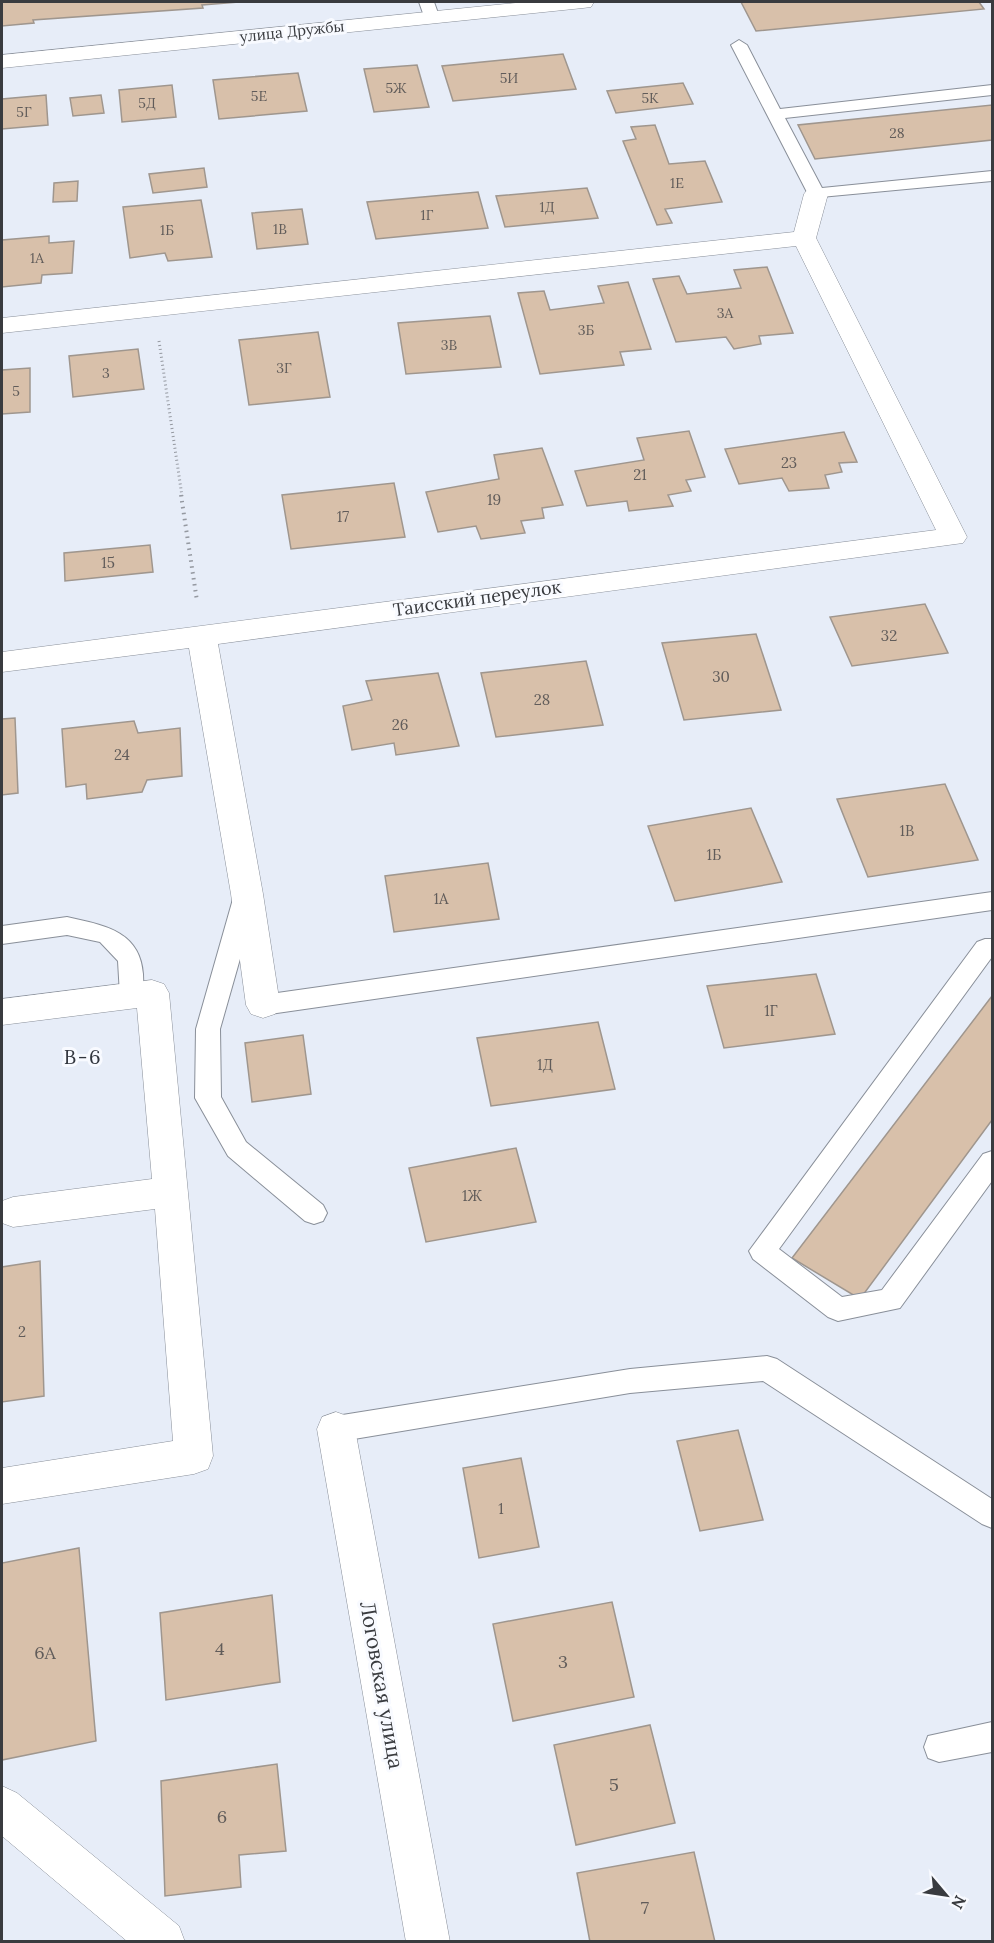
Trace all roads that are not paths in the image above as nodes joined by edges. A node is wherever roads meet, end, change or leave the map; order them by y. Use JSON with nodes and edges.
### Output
{"nodes":[{"id":1,"x":583,"y":2,"type":"edge"},
{"id":2,"x":429,"y":9,"type":"edge"},
{"id":3,"x":739,"y":45,"type":"dead end"},
{"id":4,"x":2,"y":62,"type":"edge"},
{"id":5,"x":993,"y":90,"type":"edge"},
{"id":6,"x":775,"y":114,"type":"junction"},
{"id":7,"x":993,"y":176,"type":"edge"},
{"id":8,"x":816,"y":194,"type":"junction"},
{"id":9,"x":804,"y":238,"type":"junction"},
{"id":10,"x":2,"y":325,"type":"edge"},
{"id":11,"x":202,"y":637,"type":"junction"},
{"id":12,"x":2,"y":662,"type":"edge"},
{"id":13,"x":247,"y":894,"type":"junction"},
{"id":14,"x":993,"y":901,"type":"edge"},
{"id":15,"x":2,"y":935,"type":"edge"},
{"id":16,"x":993,"y":948,"type":"edge"},
{"id":17,"x":132,"y":995,"type":"junction"},
{"id":18,"x":263,"y":1005,"type":"joint"},
{"id":19,"x":2,"y":1012,"type":"edge"},
{"id":20,"x":993,"y":1162,"type":"edge"},
{"id":21,"x":171,"y":1192,"type":"junction"},
{"id":22,"x":13,"y":1212,"type":"dead end"},
{"id":23,"x":314,"y":1213,"type":"dead end"},
{"id":24,"x":336,"y":1429,"type":"joint"},
{"id":25,"x":2,"y":1486,"type":"edge"},
{"id":26,"x":993,"y":1515,"type":"edge"},
{"id":27,"x":993,"y":1737,"type":"edge"},
{"id":28,"x":939,"y":1747,"type":"dead end"},
{"id":29,"x":2,"y":1808,"type":"edge"},
{"id":30,"x":163,"y":1941,"type":"edge"},
{"id":31,"x":428,"y":1941,"type":"edge"}],
"edges":[{"from":1,"to":2,"type":"street","name":"улица Дружбы"},
{"from":2,"to":4,"type":"street","name":"улица Дружбы"},
{"from":3,"to":6,"type":"lane"},
{"from":5,"to":6,"type":"lane"},
{"from":6,"to":8,"type":"lane"},
{"from":7,"to":8,"type":"lane"},
{"from":8,"to":9,"type":"street"},
{"from":9,"to":10,"type":"street"},
{"from":9,"to":11,"type":"street","name":"Таисский переулок"},
{"from":11,"to":12,"type":"street","name":"Таисский переулок"},
{"from":11,"to":13,"type":"street"},
{"from":13,"to":18,"type":"street"},
{"from":13,"to":23,"type":"lane"},
{"from":14,"to":18,"type":"lane"},
{"from":15,"to":17,"type":"lane"},
{"from":16,"to":20,"type":"lane"},
{"from":17,"to":19,"type":"street"},
{"from":17,"to":21,"type":"street"},
{"from":21,"to":22,"type":"street"},
{"from":21,"to":25,"type":"street"},
{"from":24,"to":26,"type":"lane"},
{"from":24,"to":31,"type":"street","name":"Логовская улица"},
{"from":27,"to":28,"type":"lane"},
{"from":29,"to":30,"type":"street"}]}
